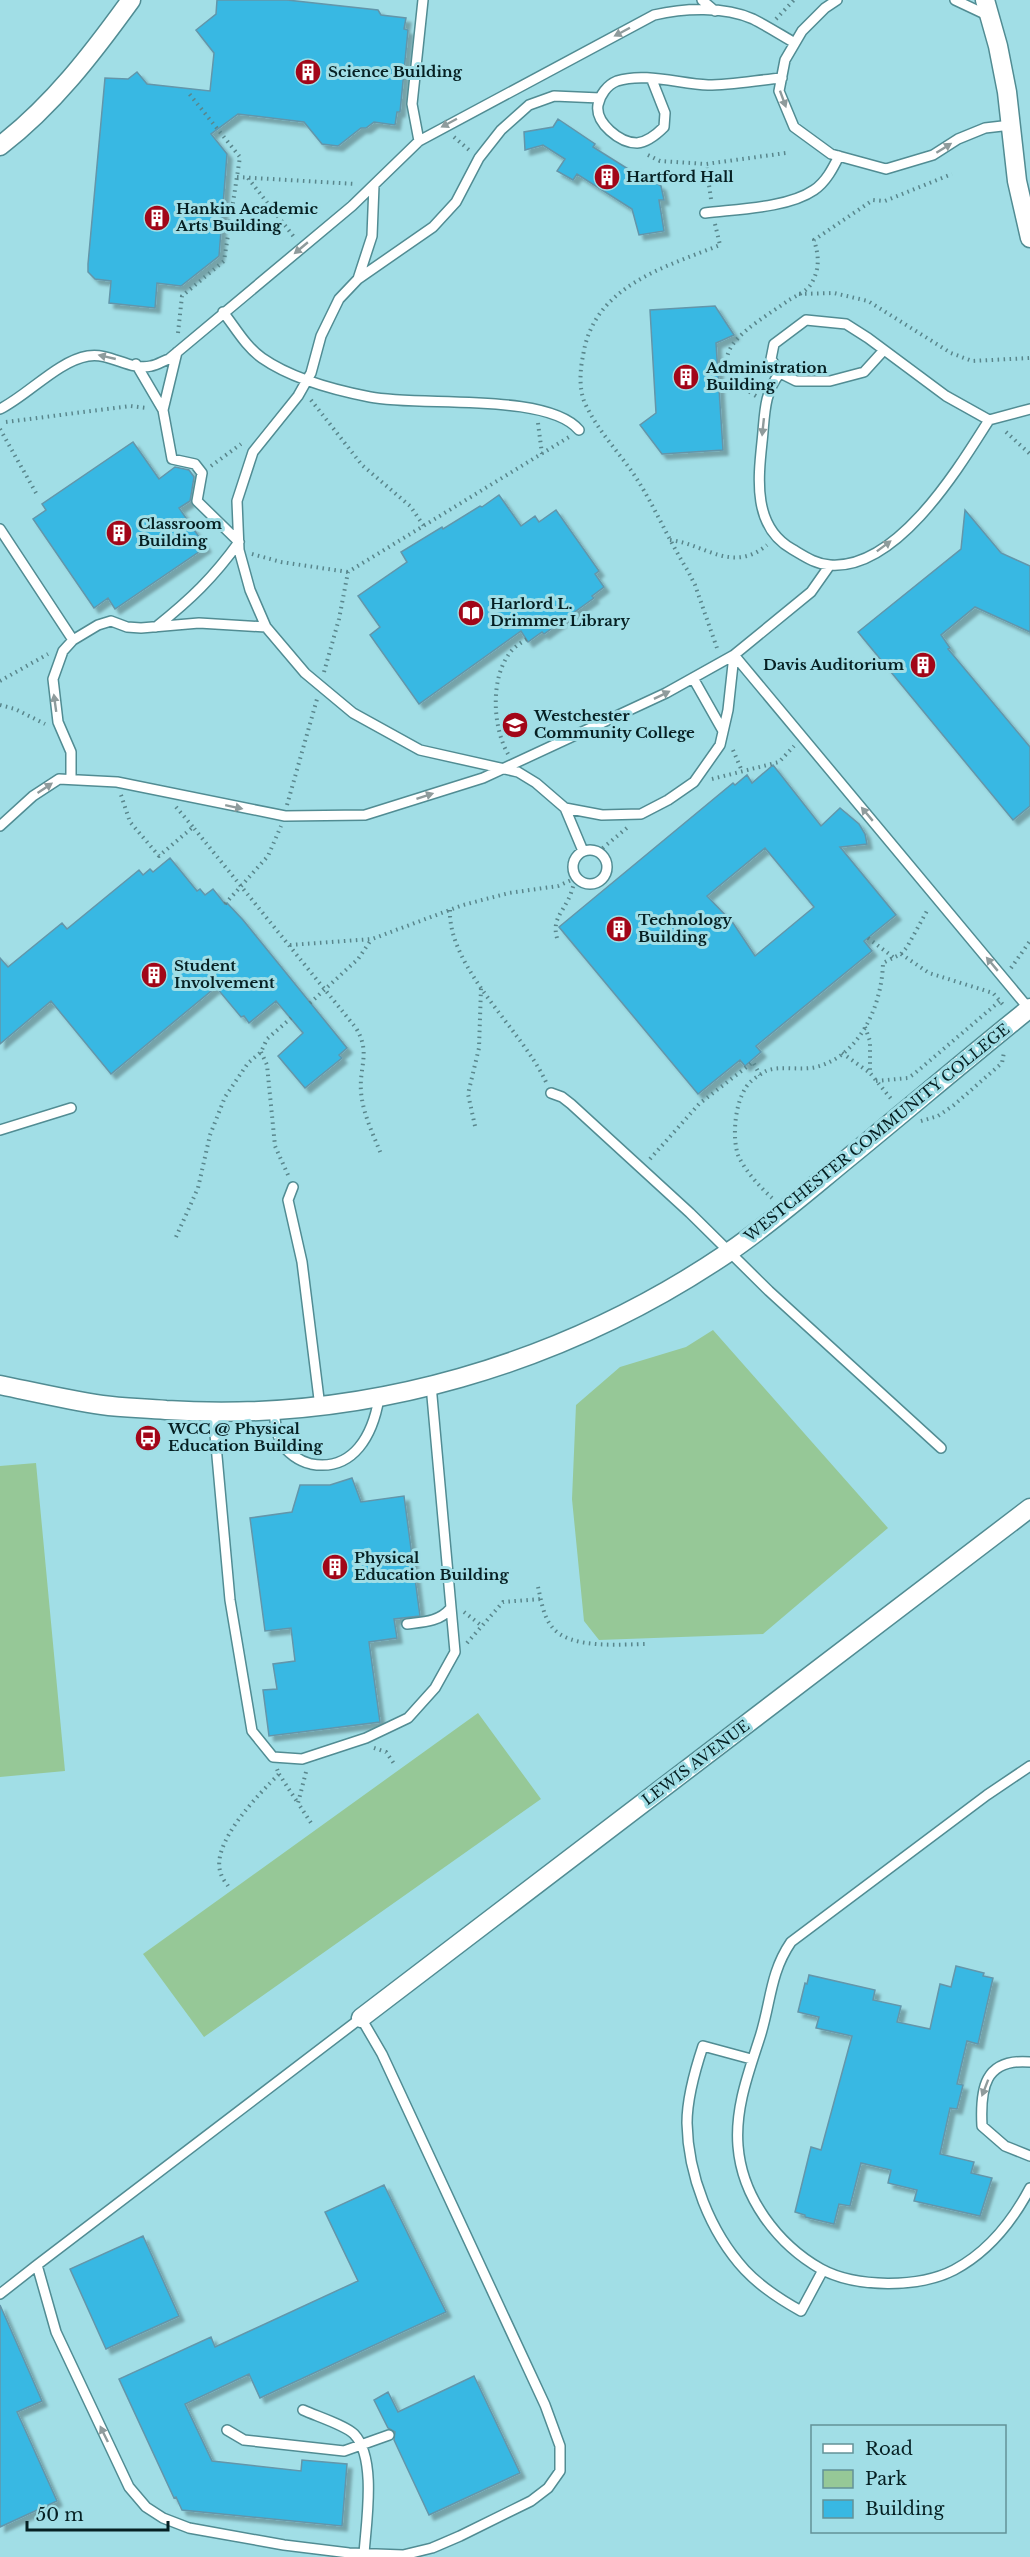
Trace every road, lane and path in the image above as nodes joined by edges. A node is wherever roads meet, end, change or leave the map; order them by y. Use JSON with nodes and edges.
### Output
{"nodes":[{"id":1,"x":131,"y":0,"type":"edge"},
{"id":2,"x":423,"y":0,"type":"edge"},
{"id":3,"x":702,"y":0,"type":"edge"},
{"id":4,"x":794,"y":0,"type":"edge"},
{"id":5,"x":837,"y":0,"type":"edge"},
{"id":6,"x":955,"y":0,"type":"edge"},
{"id":7,"x":986,"y":4,"type":"edge"},
{"id":8,"x":715,"y":11,"type":"junction"},
{"id":9,"x":774,"y":31,"type":"junction"},
{"id":10,"x":795,"y":43,"type":"junction"},
{"id":11,"x":782,"y":78,"type":"junction"},
{"id":12,"x":652,"y":80,"type":"junction"},
{"id":13,"x":187,"y":91,"type":"dead end"},
{"id":14,"x":600,"y":98,"type":"junction"},
{"id":15,"x":1011,"y":125,"type":"junction"},
{"id":16,"x":442,"y":127,"type":"junction"},
{"id":17,"x":418,"y":141,"type":"junction"},
{"id":18,"x":637,"y":143,"type":"junction"},
{"id":19,"x":0,"y":146,"type":"edge"},
{"id":20,"x":786,"y":153,"type":"dead end"},
{"id":21,"x":839,"y":156,"type":"junction"},
{"id":22,"x":479,"y":158,"type":"junction"},
{"id":23,"x":706,"y":164,"type":"junction"},
{"id":24,"x":952,"y":174,"type":"dead end"},
{"id":25,"x":237,"y":177,"type":"junction"},
{"id":26,"x":248,"y":178,"type":"junction"},
{"id":27,"x":374,"y":185,"type":"junction"},
{"id":28,"x":709,"y":213,"type":"junction"},
{"id":29,"x":1030,"y":238,"type":"edge"},
{"id":30,"x":302,"y":247,"type":"junction"},
{"id":31,"x":357,"y":279,"type":"junction"},
{"id":32,"x":798,"y":294,"type":"junction"},
{"id":33,"x":223,"y":312,"type":"junction"},
{"id":34,"x":884,"y":350,"type":"junction"},
{"id":35,"x":177,"y":352,"type":"junction"},
{"id":36,"x":1030,"y":358,"type":"edge"},
{"id":37,"x":136,"y":364,"type":"junction"},
{"id":38,"x":780,"y":373,"type":"junction"},
{"id":39,"x":305,"y":384,"type":"junction"},
{"id":40,"x":759,"y":398,"type":"dead end"},
{"id":41,"x":0,"y":409,"type":"edge"},
{"id":42,"x":1030,"y":409,"type":"edge"},
{"id":43,"x":163,"y":410,"type":"junction"},
{"id":44,"x":537,"y":410,"type":"junction"},
{"id":45,"x":594,"y":419,"type":"junction"},
{"id":46,"x":989,"y":420,"type":"junction"},
{"id":47,"x":0,"y":423,"type":"edge"},
{"id":48,"x":0,"y":429,"type":"edge"},
{"id":49,"x":579,"y":430,"type":"junction"},
{"id":50,"x":1006,"y":432,"type":"dead end"},
{"id":51,"x":542,"y":454,"type":"junction"},
{"id":52,"x":1030,"y":454,"type":"edge"},
{"id":53,"x":36,"y":493,"type":"dead end"},
{"id":54,"x":424,"y":526,"type":"junction"},
{"id":55,"x":0,"y":529,"type":"edge"},
{"id":56,"x":669,"y":540,"type":"junction"},
{"id":57,"x":770,"y":542,"type":"dead end"},
{"id":58,"x":239,"y":546,"type":"junction"},
{"id":59,"x":830,"y":565,"type":"junction"},
{"id":60,"x":348,"y":572,"type":"junction"},
{"id":61,"x":156,"y":627,"type":"junction"},
{"id":62,"x":266,"y":627,"type":"junction"},
{"id":63,"x":526,"y":639,"type":"dead end"},
{"id":64,"x":73,"y":640,"type":"junction"},
{"id":65,"x":63,"y":651,"type":"junction"},
{"id":66,"x":734,"y":655,"type":"junction"},
{"id":67,"x":722,"y":662,"type":"junction"},
{"id":68,"x":693,"y":678,"type":"junction"},
{"id":69,"x":0,"y":681,"type":"edge"},
{"id":70,"x":321,"y":685,"type":"junction"},
{"id":71,"x":0,"y":705,"type":"edge"},
{"id":72,"x":723,"y":731,"type":"junction"},
{"id":73,"x":803,"y":737,"type":"junction"},
{"id":74,"x":65,"y":739,"type":"junction"},
{"id":75,"x":509,"y":765,"type":"junction"},
{"id":76,"x":71,"y":779,"type":"junction"},
{"id":77,"x":117,"y":782,"type":"junction"},
{"id":78,"x":694,"y":782,"type":"junction"},
{"id":79,"x":565,"y":808,"type":"junction"},
{"id":80,"x":640,"y":814,"type":"junction"},
{"id":81,"x":285,"y":816,"type":"junction"},
{"id":82,"x":0,"y":826,"type":"edge"},
{"id":83,"x":584,"y":851,"type":"junction"},
{"id":84,"x":598,"y":852,"type":"junction"},
{"id":85,"x":576,"y":878,"type":"junction"},
{"id":86,"x":242,"y":885,"type":"junction"},
{"id":87,"x":935,"y":896,"type":"junction"},
{"id":88,"x":225,"y":904,"type":"dead end"},
{"id":89,"x":450,"y":910,"type":"junction"},
{"id":90,"x":557,"y":938,"type":"dead end"},
{"id":91,"x":868,"y":938,"type":"dead end"},
{"id":92,"x":372,"y":939,"type":"junction"},
{"id":93,"x":290,"y":945,"type":"junction"},
{"id":94,"x":901,"y":954,"type":"junction"},
{"id":95,"x":893,"y":957,"type":"junction"},
{"id":96,"x":481,"y":986,"type":"junction"},
{"id":97,"x":326,"y":989,"type":"junction"},
{"id":98,"x":1000,"y":1001,"type":"junction"},
{"id":99,"x":309,"y":1003,"type":"dead end"},
{"id":100,"x":1030,"y":1009,"type":"edge"},
{"id":101,"x":1007,"y":1010,"type":"dead end"},
{"id":102,"x":291,"y":1018,"type":"dead end"},
{"id":103,"x":865,"y":1027,"type":"junction"},
{"id":104,"x":1005,"y":1050,"type":"dead end"},
{"id":105,"x":261,"y":1052,"type":"junction"},
{"id":106,"x":842,"y":1053,"type":"junction"},
{"id":107,"x":870,"y":1073,"type":"junction"},
{"id":108,"x":760,"y":1075,"type":"junction"},
{"id":109,"x":876,"y":1081,"type":"junction"},
{"id":110,"x":551,"y":1094,"type":"joint"},
{"id":111,"x":896,"y":1105,"type":"dead end"},
{"id":112,"x":71,"y":1108,"type":"dead end"},
{"id":113,"x":911,"y":1123,"type":"dead end"},
{"id":114,"x":475,"y":1126,"type":"dead end"},
{"id":115,"x":0,"y":1130,"type":"edge"},
{"id":116,"x":381,"y":1154,"type":"dead end"},
{"id":117,"x":641,"y":1168,"type":"junction"},
{"id":118,"x":293,"y":1186,"type":"joint"},
{"id":119,"x":777,"y":1203,"type":"dead end"},
{"id":120,"x":176,"y":1237,"type":"dead end"},
{"id":121,"x":730,"y":1251,"type":"junction"},
{"id":122,"x":0,"y":1385,"type":"edge"},
{"id":123,"x":431,"y":1386,"type":"junction"},
{"id":124,"x":379,"y":1398,"type":"junction"},
{"id":125,"x":320,"y":1407,"type":"junction"},
{"id":126,"x":274,"y":1410,"type":"junction"},
{"id":127,"x":213,"y":1412,"type":"junction"},
{"id":128,"x":941,"y":1448,"type":"dead end"},
{"id":129,"x":1030,"y":1508,"type":"edge"},
{"id":130,"x":538,"y":1587,"type":"dead end"},
{"id":131,"x":541,"y":1599,"type":"junction"},
{"id":132,"x":450,"y":1609,"type":"junction"},
{"id":133,"x":407,"y":1624,"type":"dead end"},
{"id":134,"x":648,"y":1644,"type":"dead end"},
{"id":135,"x":455,"y":1652,"type":"junction"},
{"id":136,"x":357,"y":1741,"type":"junction"},
{"id":137,"x":310,"y":1756,"type":"junction"},
{"id":138,"x":273,"y":1757,"type":"junction"},
{"id":139,"x":395,"y":1765,"type":"dead end"},
{"id":140,"x":1030,"y":1766,"type":"edge"},
{"id":141,"x":279,"y":1774,"type":"junction"},
{"id":142,"x":298,"y":1803,"type":"junction"},
{"id":143,"x":314,"y":1826,"type":"dead end"},
{"id":144,"x":228,"y":1887,"type":"dead end"},
{"id":145,"x":361,"y":2018,"type":"junction"},
{"id":146,"x":751,"y":2059,"type":"junction"},
{"id":147,"x":1030,"y":2062,"type":"edge"},
{"id":148,"x":1030,"y":2156,"type":"edge"},
{"id":149,"x":1030,"y":2188,"type":"edge"},
{"id":150,"x":37,"y":2265,"type":"junction"},
{"id":151,"x":823,"y":2270,"type":"junction"},
{"id":152,"x":0,"y":2294,"type":"edge"},
{"id":153,"x":303,"y":2410,"type":"dead end"},
{"id":154,"x":226,"y":2430,"type":"dead end"},
{"id":155,"x":389,"y":2435,"type":"dead end"},
{"id":156,"x":361,"y":2446,"type":"junction"},
{"id":157,"x":364,"y":2554,"type":"junction"}],
"edges":[{"from":1,"to":19,"type":"street"},
{"from":2,"to":17,"type":"lane"},
{"from":3,"to":8,"type":"lane"},
{"from":4,"to":9,"type":"path"},
{"from":5,"to":10,"type":"lane"},
{"from":6,"to":7,"type":"lane"},
{"from":7,"to":15,"type":"street"},
{"from":8,"to":9,"type":"lane"},
{"from":8,"to":16,"type":"lane","one_way":true},
{"from":9,"to":10,"type":"lane"},
{"from":10,"to":11,"type":"lane"},
{"from":11,"to":12,"type":"lane"},
{"from":11,"to":21,"type":"lane","one_way":true},
{"from":12,"to":14,"type":"lane"},
{"from":12,"to":18,"type":"lane"},
{"from":13,"to":25,"type":"path"},
{"from":14,"to":18,"type":"lane"},
{"from":14,"to":22,"type":"lane"},
{"from":21,"to":15,"type":"lane","one_way":true},
{"from":15,"to":29,"type":"street"},
{"from":16,"to":17,"type":"lane"},
{"from":16,"to":22,"type":"path"},
{"from":17,"to":27,"type":"lane"},
{"from":18,"to":23,"type":"path"},
{"from":20,"to":23,"type":"path"},
{"from":21,"to":28,"type":"lane"},
{"from":22,"to":31,"type":"lane"},
{"from":23,"to":28,"type":"path"},
{"from":24,"to":32,"type":"path"},
{"from":25,"to":26,"type":"path"},
{"from":25,"to":35,"type":"path"},
{"from":26,"to":27,"type":"path"},
{"from":26,"to":30,"type":"path"},
{"from":27,"to":30,"type":"lane"},
{"from":27,"to":31,"type":"lane"},
{"from":28,"to":45,"type":"path"},
{"from":30,"to":33,"type":"lane","one_way":true},
{"from":31,"to":39,"type":"lane"},
{"from":32,"to":36,"type":"path"},
{"from":32,"to":40,"type":"path"},
{"from":33,"to":35,"type":"lane"},
{"from":33,"to":39,"type":"lane"},
{"from":34,"to":38,"type":"lane"},
{"from":34,"to":38,"type":"lane"},
{"from":34,"to":46,"type":"lane"},
{"from":35,"to":37,"type":"lane"},
{"from":35,"to":43,"type":"lane"},
{"from":37,"to":41,"type":"lane","one_way":true},
{"from":37,"to":43,"type":"lane"},
{"from":38,"to":59,"type":"lane","one_way":true},
{"from":39,"to":44,"type":"lane"},
{"from":39,"to":54,"type":"path"},
{"from":39,"to":58,"type":"lane"},
{"from":42,"to":46,"type":"lane"},
{"from":43,"to":47,"type":"path"},
{"from":43,"to":58,"type":"lane"},
{"from":44,"to":49,"type":"lane"},
{"from":44,"to":51,"type":"path"},
{"from":45,"to":49,"type":"path"},
{"from":45,"to":56,"type":"path"},
{"from":59,"to":46,"type":"lane","one_way":true},
{"from":48,"to":53,"type":"path"},
{"from":49,"to":51,"type":"path"},
{"from":50,"to":52,"type":"path"},
{"from":51,"to":54,"type":"path"},
{"from":54,"to":60,"type":"path"},
{"from":55,"to":64,"type":"lane"},
{"from":56,"to":57,"type":"path"},
{"from":56,"to":67,"type":"path"},
{"from":58,"to":60,"type":"path"},
{"from":58,"to":61,"type":"lane"},
{"from":58,"to":62,"type":"lane"},
{"from":59,"to":66,"type":"lane"},
{"from":60,"to":70,"type":"path"},
{"from":61,"to":62,"type":"lane"},
{"from":61,"to":64,"type":"lane"},
{"from":62,"to":70,"type":"lane"},
{"from":63,"to":75,"type":"path"},
{"from":64,"to":65,"type":"lane"},
{"from":65,"to":69,"type":"path"},
{"from":74,"to":65,"type":"lane","one_way":true},
{"from":66,"to":67,"type":"lane"},
{"from":66,"to":72,"type":"lane"},
{"from":66,"to":73,"type":"lane"},
{"from":67,"to":68,"type":"lane"},
{"from":68,"to":72,"type":"lane"},
{"from":75,"to":68,"type":"lane","one_way":true},
{"from":70,"to":75,"type":"lane"},
{"from":70,"to":81,"type":"path"},
{"from":71,"to":74,"type":"path"},
{"from":72,"to":78,"type":"lane"},
{"from":73,"to":78,"type":"path"},
{"from":87,"to":73,"type":"lane","one_way":true},
{"from":74,"to":76,"type":"lane"},
{"from":75,"to":79,"type":"lane"},
{"from":81,"to":75,"type":"lane","one_way":true},
{"from":76,"to":77,"type":"lane"},
{"from":82,"to":76,"type":"lane","one_way":true},
{"from":77,"to":81,"type":"lane","one_way":true},
{"from":77,"to":86,"type":"path"},
{"from":78,"to":80,"type":"lane"},
{"from":79,"to":80,"type":"lane"},
{"from":79,"to":83,"type":"lane"},
{"from":80,"to":84,"type":"path"},
{"from":81,"to":86,"type":"path"},
{"from":83,"to":84,"type":"lane"},
{"from":83,"to":85,"type":"lane"},
{"from":84,"to":85,"type":"lane"},
{"from":85,"to":89,"type":"path"},
{"from":85,"to":90,"type":"path"},
{"from":86,"to":88,"type":"path"},
{"from":86,"to":93,"type":"path"},
{"from":87,"to":94,"type":"path"},
{"from":100,"to":87,"type":"lane","one_way":true},
{"from":89,"to":92,"type":"path"},
{"from":89,"to":96,"type":"path"},
{"from":91,"to":95,"type":"path"},
{"from":92,"to":93,"type":"path"},
{"from":92,"to":97,"type":"path"},
{"from":93,"to":97,"type":"path"},
{"from":94,"to":95,"type":"path"},
{"from":94,"to":98,"type":"path"},
{"from":95,"to":103,"type":"path"},
{"from":96,"to":110,"type":"path"},
{"from":96,"to":114,"type":"path"},
{"from":97,"to":99,"type":"path"},
{"from":97,"to":116,"type":"path"},
{"from":98,"to":101,"type":"path"},
{"from":98,"to":109,"type":"path"},
{"from":100,"to":121,"type":"street","name":"WESTCHESTER COMMUNITY COLLEGE"},
{"from":102,"to":105,"type":"path"},
{"from":103,"to":106,"type":"path"},
{"from":103,"to":107,"type":"path"},
{"from":104,"to":113,"type":"path"},
{"from":105,"to":118,"type":"path"},
{"from":105,"to":120,"type":"path"},
{"from":106,"to":107,"type":"path"},
{"from":106,"to":108,"type":"path"},
{"from":107,"to":109,"type":"path"},
{"from":108,"to":117,"type":"path"},
{"from":108,"to":119,"type":"path"},
{"from":109,"to":111,"type":"path"},
{"from":110,"to":117,"type":"lane"},
{"from":112,"to":115,"type":"lane"},
{"from":117,"to":121,"type":"lane"},
{"from":118,"to":125,"type":"lane"},
{"from":121,"to":123,"type":"street","name":"WESTCHESTER COMMUNITY COLLEGE"},
{"from":121,"to":128,"type":"lane"},
{"from":122,"to":127,"type":"street","name":"WESTCHESTER COMMUNITY COLLEGE"},
{"from":123,"to":124,"type":"street","name":"WESTCHESTER COMMUNITY COLLEGE"},
{"from":123,"to":132,"type":"lane"},
{"from":124,"to":125,"type":"street","name":"WESTCHESTER COMMUNITY COLLEGE"},
{"from":124,"to":126,"type":"lane"},
{"from":125,"to":126,"type":"street","name":"WESTCHESTER COMMUNITY COLLEGE"},
{"from":126,"to":127,"type":"street","name":"WESTCHESTER COMMUNITY COLLEGE"},
{"from":127,"to":138,"type":"lane"},
{"from":129,"to":145,"type":"street","name":"LEWIS AVENUE"},
{"from":130,"to":131,"type":"path"},
{"from":131,"to":134,"type":"path"},
{"from":131,"to":135,"type":"path"},
{"from":132,"to":133,"type":"lane"},
{"from":132,"to":135,"type":"lane"},
{"from":135,"to":136,"type":"lane"},
{"from":136,"to":137,"type":"lane"},
{"from":136,"to":139,"type":"path"},
{"from":137,"to":138,"type":"lane"},
{"from":137,"to":142,"type":"path"},
{"from":138,"to":141,"type":"path"},
{"from":140,"to":146,"type":"lane"},
{"from":141,"to":142,"type":"path"},
{"from":141,"to":144,"type":"path"},
{"from":142,"to":143,"type":"path"},
{"from":145,"to":150,"type":"lane"},
{"from":145,"to":157,"type":"lane"},
{"from":146,"to":151,"type":"lane"},
{"from":146,"to":151,"type":"lane"},
{"from":147,"to":148,"type":"lane","one_way":true},
{"from":149,"to":151,"type":"lane"},
{"from":150,"to":152,"type":"lane"},
{"from":157,"to":150,"type":"lane","one_way":true},
{"from":153,"to":156,"type":"lane"},
{"from":154,"to":156,"type":"lane"},
{"from":155,"to":156,"type":"lane"},
{"from":156,"to":157,"type":"lane"}]}
